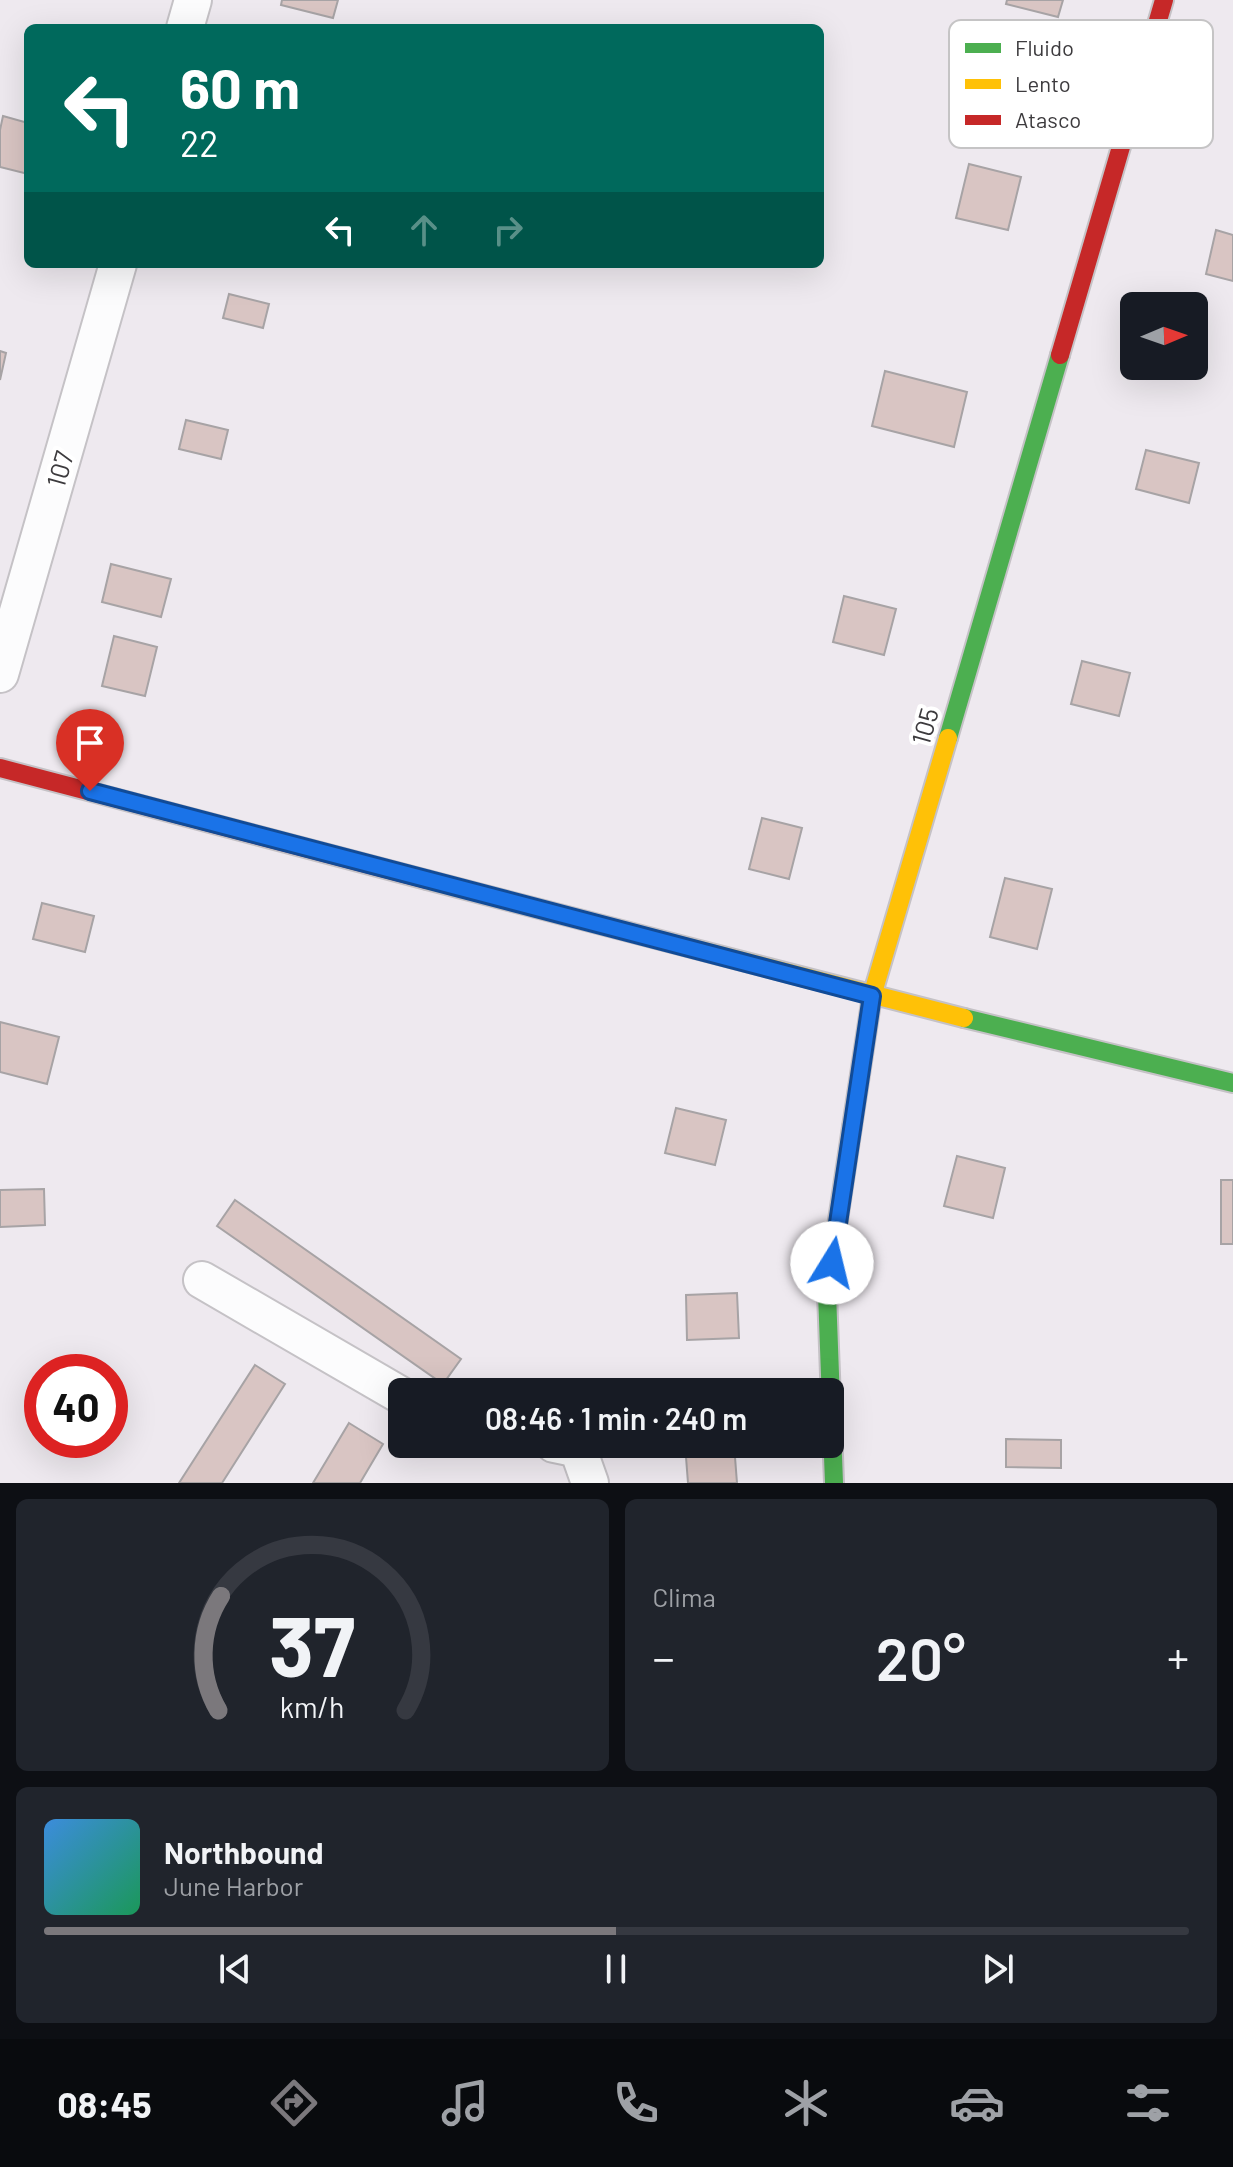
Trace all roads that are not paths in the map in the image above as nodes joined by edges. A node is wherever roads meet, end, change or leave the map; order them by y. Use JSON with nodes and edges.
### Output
{"nodes":[{"id":1,"x":193,"y":0,"type":"edge"},
{"id":2,"x":1164,"y":0,"type":"edge"},
{"id":3,"x":1158,"y":20,"type":"edge"},
{"id":4,"x":186,"y":24,"type":"edge"},
{"id":5,"x":1121,"y":148,"type":"edge"},
{"id":6,"x":117,"y":268,"type":"edge"},
{"id":7,"x":0,"y":674,"type":"edge"},
{"id":8,"x":0,"y":768,"type":"edge"},
{"id":9,"x":872,"y":996,"type":"junction"},
{"id":10,"x":1233,"y":1083,"type":"edge"},
{"id":11,"x":202,"y":1280,"type":"dead end"},
{"id":12,"x":388,"y":1388,"type":"edge"},
{"id":13,"x":581,"y":1458,"type":"edge"},
{"id":14,"x":590,"y":1483,"type":"edge"},
{"id":15,"x":834,"y":1483,"type":"edge"}],
"edges":[{"from":1,"to":4,"type":"street"},
{"from":2,"to":3,"type":"street","name":"105"},
{"from":5,"to":9,"type":"street","name":"105"},
{"from":6,"to":7,"type":"street","name":"107"},
{"from":8,"to":9,"type":"street"},
{"from":9,"to":10,"type":"street"},
{"from":9,"to":15,"type":"street","name":"105"},
{"from":11,"to":12,"type":"street"},
{"from":13,"to":14,"type":"street"}]}
